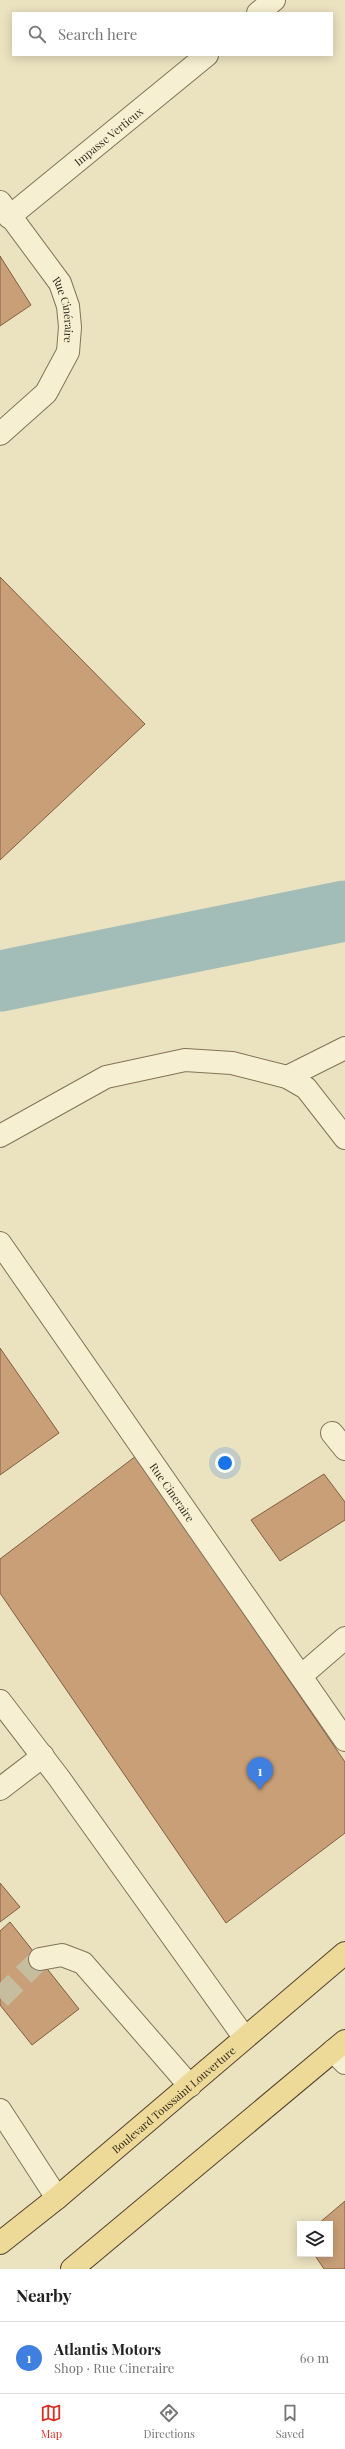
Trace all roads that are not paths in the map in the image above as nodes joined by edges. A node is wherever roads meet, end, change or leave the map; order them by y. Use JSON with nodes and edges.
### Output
{"nodes":[{"id":1,"x":274,"y":0,"type":"edge"},
{"id":2,"x":259,"y":12,"type":"edge"},
{"id":3,"x":206,"y":56,"type":"edge"},
{"id":4,"x":5,"y":209,"type":"edge"},
{"id":5,"x":0,"y":434,"type":"edge"},
{"id":6,"x":345,"y":1048,"type":"edge"},
{"id":7,"x":287,"y":1077,"type":"junction"},
{"id":8,"x":0,"y":1136,"type":"edge"},
{"id":9,"x":345,"y":1138,"type":"edge"},
{"id":10,"x":0,"y":1243,"type":"edge"},
{"id":11,"x":345,"y":1638,"type":"edge"},
{"id":12,"x":301,"y":1676,"type":"junction"},
{"id":13,"x":0,"y":1701,"type":"edge"},
{"id":14,"x":345,"y":1740,"type":"edge"},
{"id":15,"x":43,"y":1756,"type":"junction"},
{"id":16,"x":0,"y":1789,"type":"edge"},
{"id":17,"x":345,"y":1953,"type":"edge"},
{"id":18,"x":40,"y":1959,"type":"tunnel mouth"},
{"id":19,"x":244,"y":2037,"type":"junction"},
{"id":20,"x":341,"y":2052,"type":"edge"},
{"id":21,"x":190,"y":2086,"type":"junction"},
{"id":22,"x":0,"y":2110,"type":"edge"},
{"id":23,"x":57,"y":2198,"type":"junction"},
{"id":24,"x":0,"y":2243,"type":"edge"},
{"id":25,"x":72,"y":2269,"type":"edge"}],
"edges":[{"from":1,"to":2,"type":"street"},
{"from":3,"to":4,"type":"street","name":"Impasse Vertieux"},
{"from":4,"to":5,"type":"street","name":"Rue Cinéraire"},
{"from":6,"to":7,"type":"street"},
{"from":7,"to":8,"type":"street"},
{"from":7,"to":9,"type":"street"},
{"from":10,"to":12,"type":"street","name":"Rue Cineraire"},
{"from":11,"to":12,"type":"street"},
{"from":12,"to":14,"type":"street","name":"Rue Cineraire"},
{"from":13,"to":15,"type":"street"},
{"from":15,"to":16,"type":"street"},
{"from":15,"to":19,"type":"street"},
{"from":17,"to":19,"type":"main road","name":"Boulevard Toussaint Louverture"},
{"from":18,"to":21,"type":"street"},
{"from":19,"to":21,"type":"main road","name":"Boulevard Toussaint Louverture"},
{"from":20,"to":25,"type":"main road"},
{"from":21,"to":23,"type":"main road","name":"Boulevard Toussaint Louverture"},
{"from":22,"to":23,"type":"street"},
{"from":23,"to":24,"type":"main road","name":"Boulevard Toussaint Louverture"}]}
